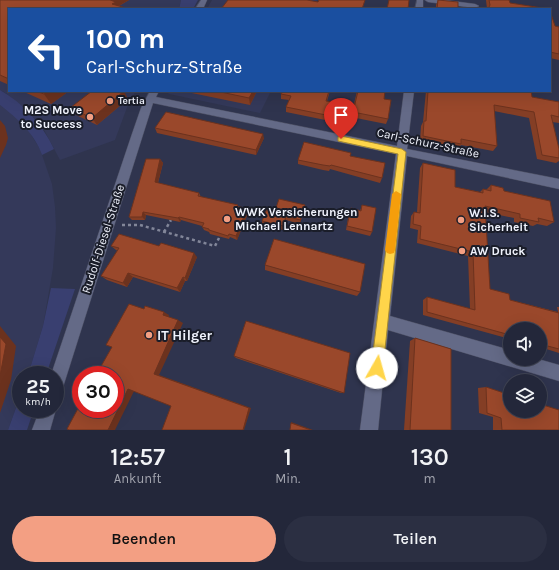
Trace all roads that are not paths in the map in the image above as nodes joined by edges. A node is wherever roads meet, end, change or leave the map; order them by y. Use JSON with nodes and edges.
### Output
{"nodes":[{"id":1,"x":428,"y":0,"type":"edge"},
{"id":2,"x":475,"y":5,"type":"edge"},
{"id":3,"x":409,"y":92,"type":"edge"},
{"id":4,"x":152,"y":95,"type":"edge"},
{"id":5,"x":402,"y":152,"type":"junction"},
{"id":6,"x":559,"y":184,"type":"edge"},
{"id":7,"x":382,"y":321,"type":"junction"},
{"id":8,"x":503,"y":357,"type":"edge"},
{"id":9,"x":62,"y":366,"type":"edge"},
{"id":10,"x":535,"y":366,"type":"edge"},
{"id":11,"x":559,"y":373,"type":"edge"},
{"id":12,"x":45,"y":418,"type":"edge"},
{"id":13,"x":41,"y":430,"type":"edge"},
{"id":14,"x":369,"y":430,"type":"edge"}],
"edges":[{"from":1,"to":2,"type":"street"},
{"from":3,"to":5,"type":"street"},
{"from":4,"to":5,"type":"street","name":"Carl-Schurz-Straße"},
{"from":4,"to":9,"type":"street","name":"Rudolf-Diesel-Straße"},
{"from":5,"to":6,"type":"street","name":"Carl-Schurz-Straße"},
{"from":5,"to":7,"type":"street"},
{"from":7,"to":8,"type":"street"},
{"from":7,"to":14,"type":"street"},
{"from":10,"to":11,"type":"street"},
{"from":12,"to":13,"type":"street"}]}
